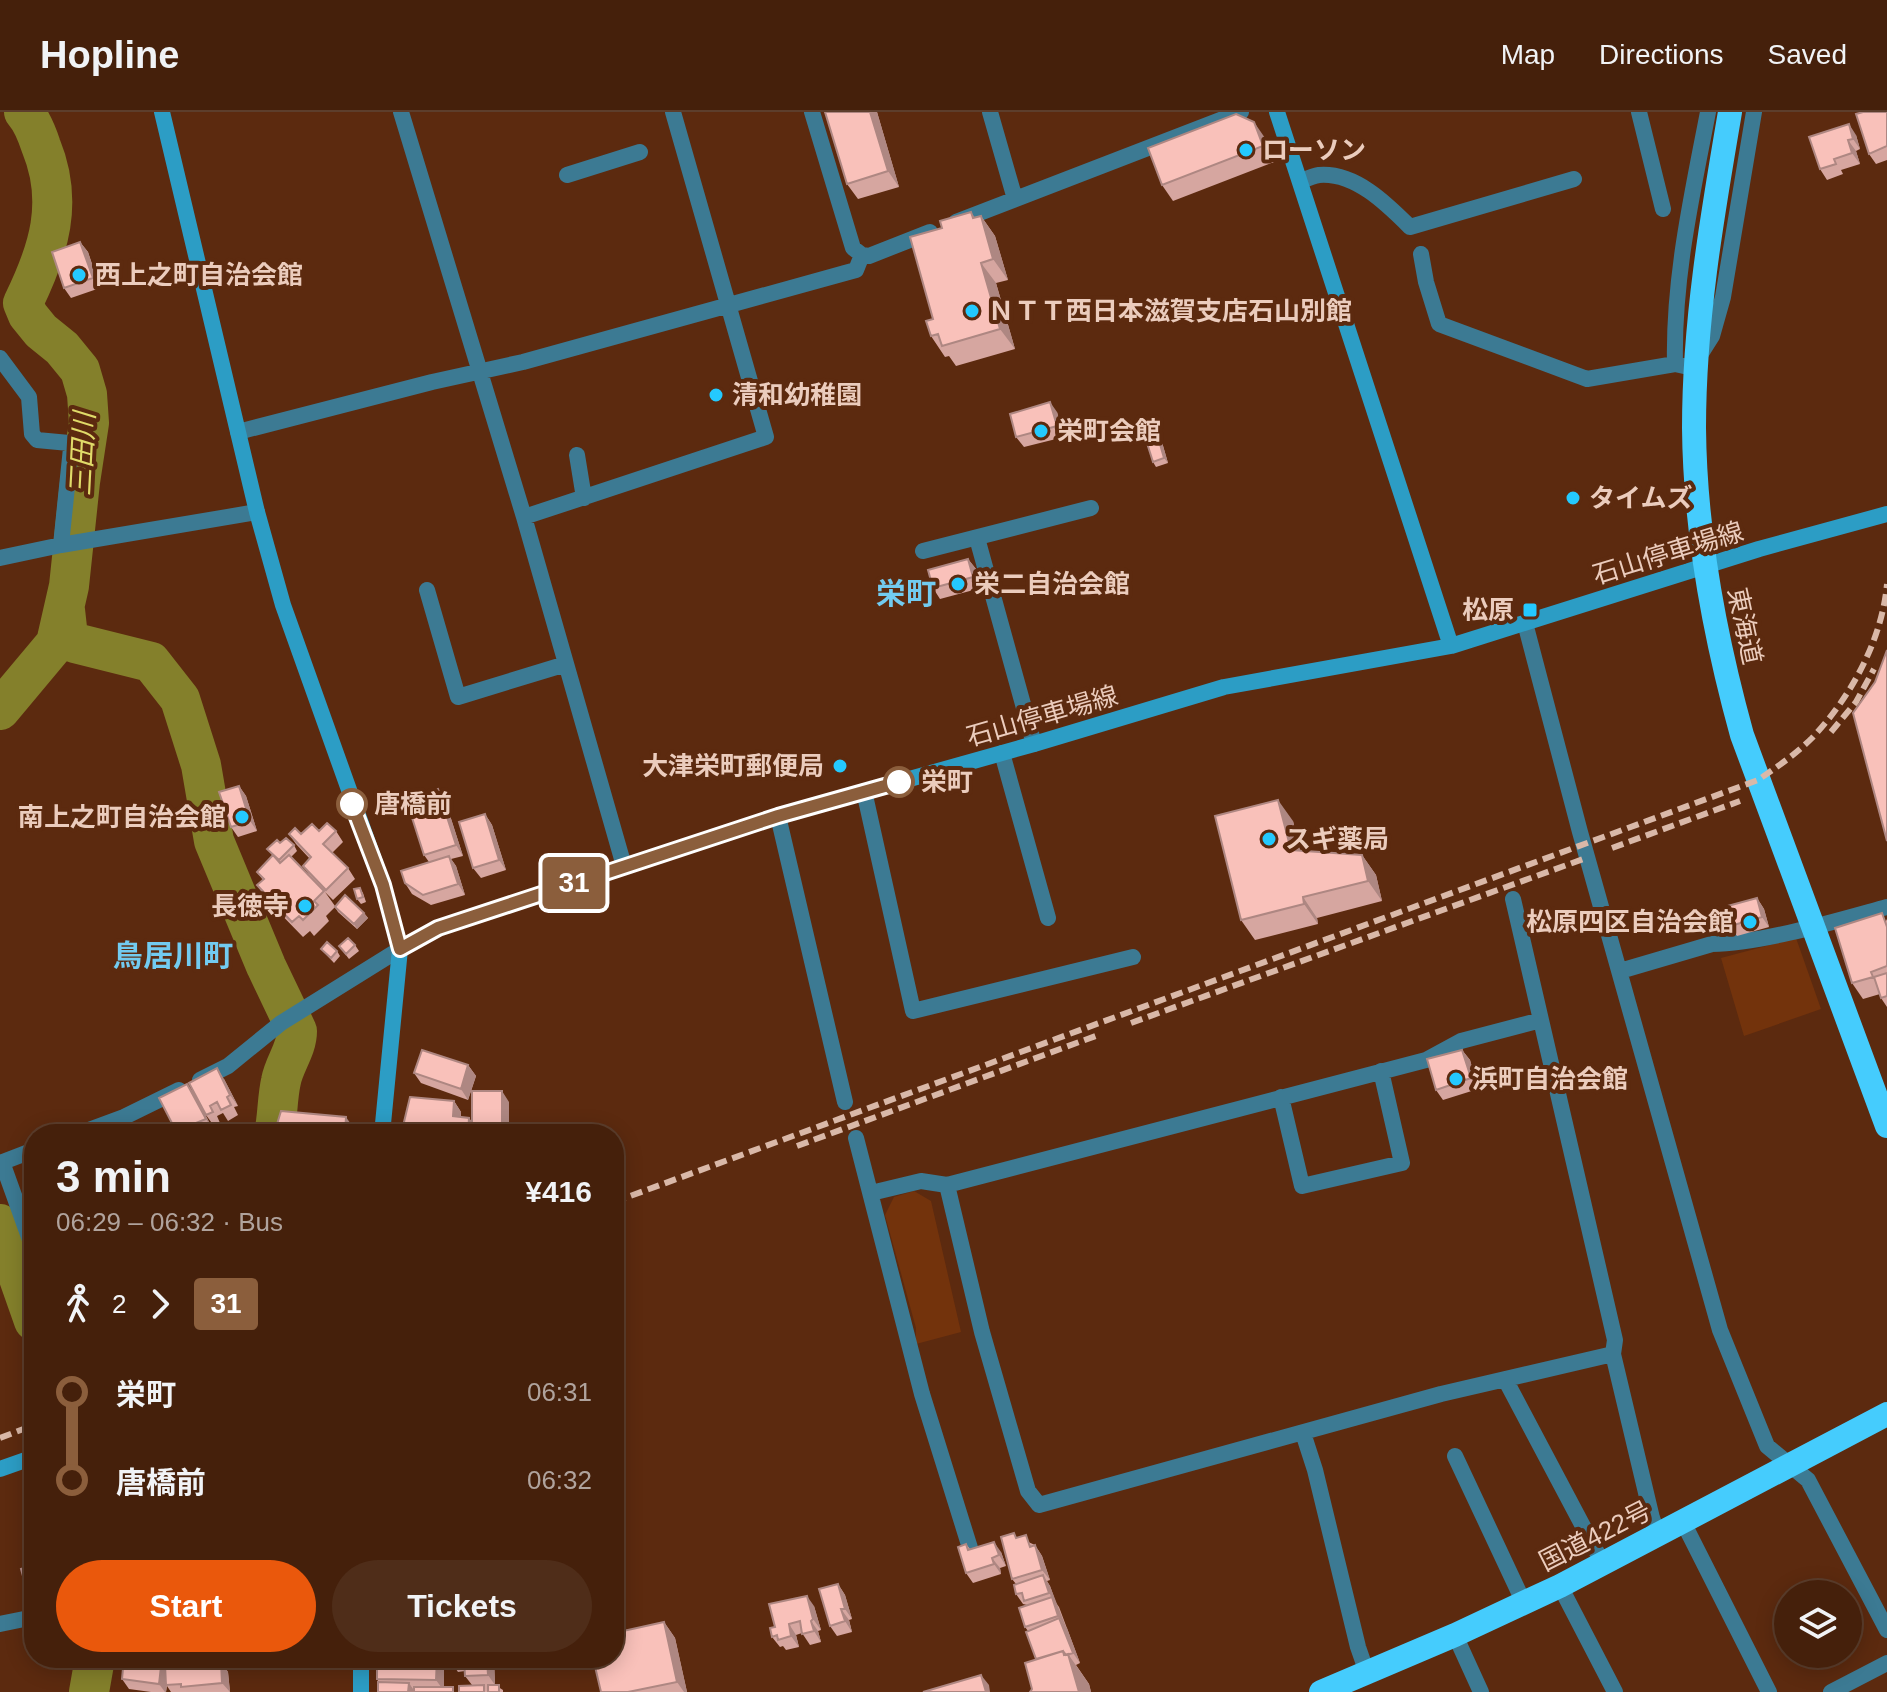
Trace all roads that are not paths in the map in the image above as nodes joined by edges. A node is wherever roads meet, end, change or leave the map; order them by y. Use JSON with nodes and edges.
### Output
{"nodes":[{"id":1,"x":162,"y":112,"type":"edge"},
{"id":2,"x":401,"y":112,"type":"edge"},
{"id":3,"x":673,"y":112,"type":"edge"},
{"id":4,"x":812,"y":112,"type":"edge"},
{"id":5,"x":990,"y":112,"type":"edge"},
{"id":6,"x":1241,"y":112,"type":"edge"},
{"id":7,"x":1277,"y":112,"type":"edge"},
{"id":8,"x":1639,"y":112,"type":"edge"},
{"id":9,"x":1708,"y":112,"type":"edge"},
{"id":10,"x":1730,"y":112,"type":"edge"},
{"id":11,"x":1754,"y":112,"type":"edge"},
{"id":12,"x":640,"y":152,"type":"dead end"},
{"id":13,"x":567,"y":175,"type":"dead end"},
{"id":14,"x":1574,"y":179,"type":"dead end"},
{"id":15,"x":1301,"y":181,"type":"junction"},
{"id":16,"x":1015,"y":199,"type":"junction"},
{"id":17,"x":1663,"y":209,"type":"dead end"},
{"id":18,"x":1421,"y":254,"type":"dead end"},
{"id":19,"x":862,"y":255,"type":"junction"},
{"id":20,"x":728,"y":305,"type":"junction"},
{"id":21,"x":0,"y":358,"type":"edge"},
{"id":22,"x":1675,"y":364,"type":"junction"},
{"id":23,"x":1693,"y":368,"type":"junction"},
{"id":24,"x":480,"y":371,"type":"junction"},
{"id":25,"x":238,"y":432,"type":"junction"},
{"id":26,"x":577,"y":455,"type":"dead end"},
{"id":27,"x":584,"y":498,"type":"junction"},
{"id":28,"x":1091,"y":508,"type":"dead end"},
{"id":29,"x":257,"y":512,"type":"junction"},
{"id":30,"x":1887,"y":514,"type":"edge"},
{"id":31,"x":524,"y":517,"type":"junction"},
{"id":32,"x":977,"y":538,"type":"junction"},
{"id":33,"x":64,"y":544,"type":"junction"},
{"id":34,"x":923,"y":551,"type":"dead end"},
{"id":35,"x":0,"y":558,"type":"edge"},
{"id":36,"x":1706,"y":566,"type":"junction"},
{"id":37,"x":427,"y":590,"type":"dead end"},
{"id":38,"x":1525,"y":623,"type":"junction"},
{"id":39,"x":1451,"y":646,"type":"junction"},
{"id":40,"x":566,"y":664,"type":"junction"},
{"id":41,"x":1034,"y":744,"type":"junction"},
{"id":42,"x":1002,"y":753,"type":"junction"},
{"id":43,"x":864,"y":791,"type":"junction"},
{"id":44,"x":778,"y":816,"type":"junction"},
{"id":45,"x":624,"y":866,"type":"junction"},
{"id":46,"x":1513,"y":899,"type":"dead end"},
{"id":47,"x":1887,"y":907,"type":"edge"},
{"id":48,"x":1048,"y":918,"type":"dead end"},
{"id":49,"x":1812,"y":926,"type":"junction"},
{"id":50,"x":400,"y":949,"type":"junction"},
{"id":51,"x":1133,"y":957,"type":"dead end"},
{"id":52,"x":1620,"y":971,"type":"junction"},
{"id":53,"x":1839,"y":996,"type":"junction"},
{"id":54,"x":1541,"y":1020,"type":"junction"},
{"id":55,"x":1381,"y":1071,"type":"junction"},
{"id":56,"x":1281,"y":1097,"type":"junction"},
{"id":57,"x":845,"y":1102,"type":"dead end"},
{"id":58,"x":105,"y":1124,"type":"edge"},
{"id":59,"x":383,"y":1124,"type":"edge"},
{"id":60,"x":1887,"y":1126,"type":"edge"},
{"id":61,"x":856,"y":1138,"type":"dead end"},
{"id":62,"x":24,"y":1154,"type":"edge"},
{"id":63,"x":1,"y":1162,"type":"edge"},
{"id":64,"x":947,"y":1185,"type":"junction"},
{"id":65,"x":871,"y":1193,"type":"junction"},
{"id":66,"x":24,"y":1224,"type":"edge"},
{"id":67,"x":1613,"y":1354,"type":"junction"},
{"id":68,"x":1505,"y":1379,"type":"junction"},
{"id":69,"x":1887,"y":1414,"type":"edge"},
{"id":70,"x":1303,"y":1433,"type":"junction"},
{"id":71,"x":1455,"y":1456,"type":"dead end"},
{"id":72,"x":24,"y":1461,"type":"edge"},
{"id":73,"x":1790,"y":1466,"type":"junction"},
{"id":74,"x":0,"y":1469,"type":"edge"},
{"id":75,"x":1683,"y":1522,"type":"junction"},
{"id":76,"x":1658,"y":1535,"type":"junction"},
{"id":77,"x":970,"y":1548,"type":"edge"},
{"id":78,"x":1603,"y":1564,"type":"junction"},
{"id":79,"x":1560,"y":1586,"type":"junction"},
{"id":80,"x":1524,"y":1603,"type":"junction"},
{"id":81,"x":24,"y":1619,"type":"edge"},
{"id":82,"x":0,"y":1624,"type":"edge"},
{"id":83,"x":1887,"y":1630,"type":"edge"},
{"id":84,"x":1455,"y":1635,"type":"junction"},
{"id":85,"x":1887,"y":1663,"type":"edge"},
{"id":86,"x":361,"y":1668,"type":"edge"},
{"id":87,"x":1367,"y":1673,"type":"junction"},
{"id":88,"x":361,"y":1692,"type":"edge"},
{"id":89,"x":1321,"y":1692,"type":"edge"},
{"id":90,"x":1481,"y":1692,"type":"edge"},
{"id":91,"x":1615,"y":1692,"type":"edge"},
{"id":92,"x":1769,"y":1692,"type":"edge"},
{"id":93,"x":1831,"y":1692,"type":"edge"}],
"edges":[{"from":1,"to":25,"type":"main road"},
{"from":2,"to":24,"type":"street"},
{"from":3,"to":20,"type":"street"},
{"from":4,"to":19,"type":"street"},
{"from":5,"to":16,"type":"street"},
{"from":6,"to":16,"type":"street"},
{"from":7,"to":15,"type":"main road"},
{"from":8,"to":17,"type":"street"},
{"from":9,"to":22,"type":"street"},
{"from":10,"to":53,"type":"highway","name":"東海道"},
{"from":11,"to":23,"type":"street"},
{"from":12,"to":13,"type":"street"},
{"from":14,"to":15,"type":"street"},
{"from":15,"to":39,"type":"main road"},
{"from":16,"to":19,"type":"street"},
{"from":18,"to":22,"type":"street"},
{"from":19,"to":20,"type":"street"},
{"from":20,"to":24,"type":"street"},
{"from":20,"to":27,"type":"street"},
{"from":21,"to":33,"type":"street"},
{"from":22,"to":23,"type":"street"},
{"from":23,"to":36,"type":"street"},
{"from":24,"to":25,"type":"street"},
{"from":24,"to":31,"type":"street"},
{"from":25,"to":29,"type":"main road"},
{"from":26,"to":27,"type":"street"},
{"from":27,"to":31,"type":"street"},
{"from":28,"to":32,"type":"street"},
{"from":29,"to":33,"type":"street"},
{"from":29,"to":50,"type":"main road"},
{"from":30,"to":36,"type":"main road","name":"石山停車場線"},
{"from":31,"to":40,"type":"street"},
{"from":32,"to":34,"type":"street"},
{"from":32,"to":41,"type":"street"},
{"from":33,"to":35,"type":"street"},
{"from":36,"to":38,"type":"main road","name":"石山停車場線"},
{"from":36,"to":49,"type":"street"},
{"from":37,"to":40,"type":"street"},
{"from":38,"to":39,"type":"main road","name":"石山停車場線"},
{"from":38,"to":52,"type":"street"},
{"from":39,"to":41,"type":"main road","name":"石山停車場線"},
{"from":40,"to":45,"type":"street"},
{"from":41,"to":42,"type":"main road","name":"石山停車場線"},
{"from":42,"to":43,"type":"main road","name":"石山停車場線"},
{"from":42,"to":48,"type":"street"},
{"from":43,"to":44,"type":"main road","name":"石山停車場線"},
{"from":43,"to":51,"type":"street"},
{"from":44,"to":45,"type":"main road","name":"石山停車場線"},
{"from":44,"to":57,"type":"street"},
{"from":45,"to":50,"type":"main road","name":"石山停車場線"},
{"from":46,"to":54,"type":"street"},
{"from":47,"to":49,"type":"street"},
{"from":49,"to":52,"type":"street"},
{"from":49,"to":53,"type":"street"},
{"from":50,"to":58,"type":"street"},
{"from":50,"to":59,"type":"main road"},
{"from":52,"to":73,"type":"street"},
{"from":53,"to":60,"type":"highway","name":"東海道"},
{"from":54,"to":55,"type":"street"},
{"from":54,"to":67,"type":"street"},
{"from":55,"to":56,"type":"street"},
{"from":55,"to":56,"type":"street"},
{"from":56,"to":64,"type":"street"},
{"from":61,"to":65,"type":"street"},
{"from":62,"to":63,"type":"street"},
{"from":63,"to":66,"type":"street"},
{"from":64,"to":65,"type":"street"},
{"from":64,"to":70,"type":"street"},
{"from":65,"to":77,"type":"street"},
{"from":67,"to":68,"type":"street"},
{"from":67,"to":76,"type":"street"},
{"from":68,"to":70,"type":"street"},
{"from":68,"to":78,"type":"street"},
{"from":69,"to":73,"type":"highway","name":"国道422号"},
{"from":70,"to":87,"type":"street"},
{"from":71,"to":80,"type":"street"},
{"from":72,"to":74,"type":"main road"},
{"from":73,"to":75,"type":"highway","name":"国道422号"},
{"from":73,"to":83,"type":"street"},
{"from":75,"to":76,"type":"highway","name":"国道422号"},
{"from":75,"to":92,"type":"street"},
{"from":76,"to":78,"type":"highway","name":"国道422号"},
{"from":78,"to":79,"type":"highway","name":"国道422号"},
{"from":79,"to":80,"type":"highway","name":"国道422号"},
{"from":79,"to":91,"type":"street"},
{"from":80,"to":84,"type":"highway","name":"国道422号"},
{"from":81,"to":82,"type":"street"},
{"from":84,"to":87,"type":"highway","name":"国道422号"},
{"from":84,"to":90,"type":"street"},
{"from":85,"to":93,"type":"street"},
{"from":86,"to":88,"type":"main road"},
{"from":87,"to":89,"type":"highway","name":"国道422号"}]}
